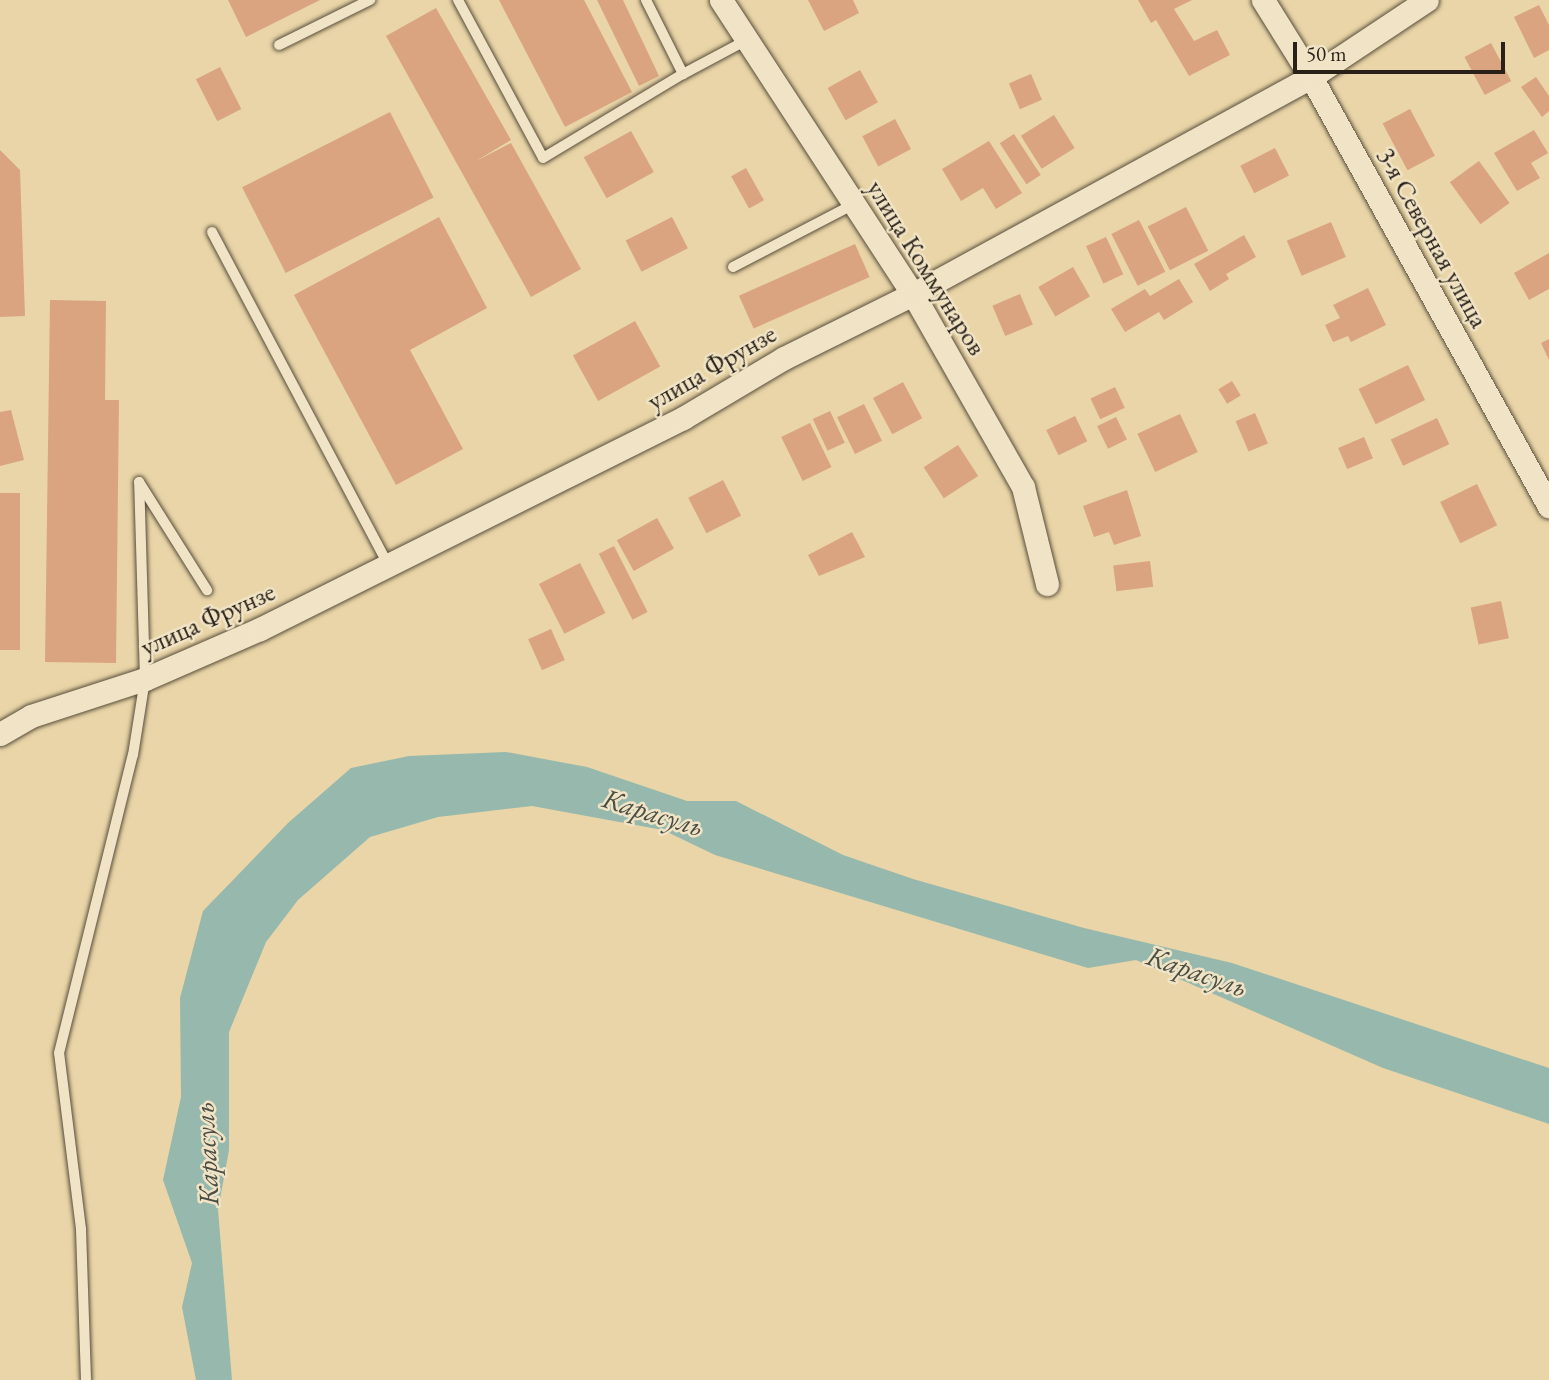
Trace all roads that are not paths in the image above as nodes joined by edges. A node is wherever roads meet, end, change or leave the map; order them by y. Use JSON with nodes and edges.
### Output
{"nodes":[{"id":1,"x":370,"y":0,"type":"edge"},
{"id":2,"x":458,"y":0,"type":"edge"},
{"id":3,"x":646,"y":0,"type":"edge"},
{"id":4,"x":721,"y":0,"type":"edge"},
{"id":5,"x":1263,"y":0,"type":"edge"},
{"id":6,"x":1427,"y":0,"type":"edge"},
{"id":7,"x":747,"y":40,"type":"junction"},
{"id":8,"x":279,"y":45,"type":"dead end"},
{"id":9,"x":683,"y":74,"type":"junction"},
{"id":10,"x":1311,"y":77,"type":"junction"},
{"id":11,"x":855,"y":204,"type":"junction"},
{"id":12,"x":212,"y":232,"type":"dead end"},
{"id":13,"x":733,"y":267,"type":"dead end"},
{"id":14,"x":914,"y":294,"type":"junction"},
{"id":15,"x":1549,"y":506,"type":"edge"},
{"id":16,"x":389,"y":566,"type":"junction"},
{"id":17,"x":1047,"y":584,"type":"dead end"},
{"id":18,"x":207,"y":590,"type":"dead end"},
{"id":19,"x":145,"y":679,"type":"junction"},
{"id":20,"x":0,"y":734,"type":"edge"},
{"id":21,"x":86,"y":1380,"type":"edge"}],
"edges":[{"from":1,"to":8,"type":"lane"},
{"from":2,"to":9,"type":"lane"},
{"from":3,"to":9,"type":"lane"},
{"from":4,"to":7,"type":"street","name":"улица Коммунаров"},
{"from":5,"to":10,"type":"street","name":"3-я Северная улица"},
{"from":6,"to":10,"type":"street","name":"улица Фрунзе"},
{"from":7,"to":9,"type":"lane"},
{"from":7,"to":11,"type":"street","name":"улица Коммунаров"},
{"from":10,"to":14,"type":"street","name":"улица Фрунзе"},
{"from":10,"to":15,"type":"street","name":"3-я Северная улица"},
{"from":11,"to":13,"type":"lane"},
{"from":11,"to":14,"type":"street","name":"улица Коммунаров"},
{"from":12,"to":16,"type":"lane"},
{"from":14,"to":16,"type":"street","name":"улица Фрунзе"},
{"from":14,"to":17,"type":"street","name":"улица Коммунаров"},
{"from":16,"to":19,"type":"street","name":"улица Фрунзе"},
{"from":18,"to":19,"type":"lane"},
{"from":19,"to":20,"type":"street","name":"улица Фрунзе"},
{"from":19,"to":21,"type":"lane"}]}
